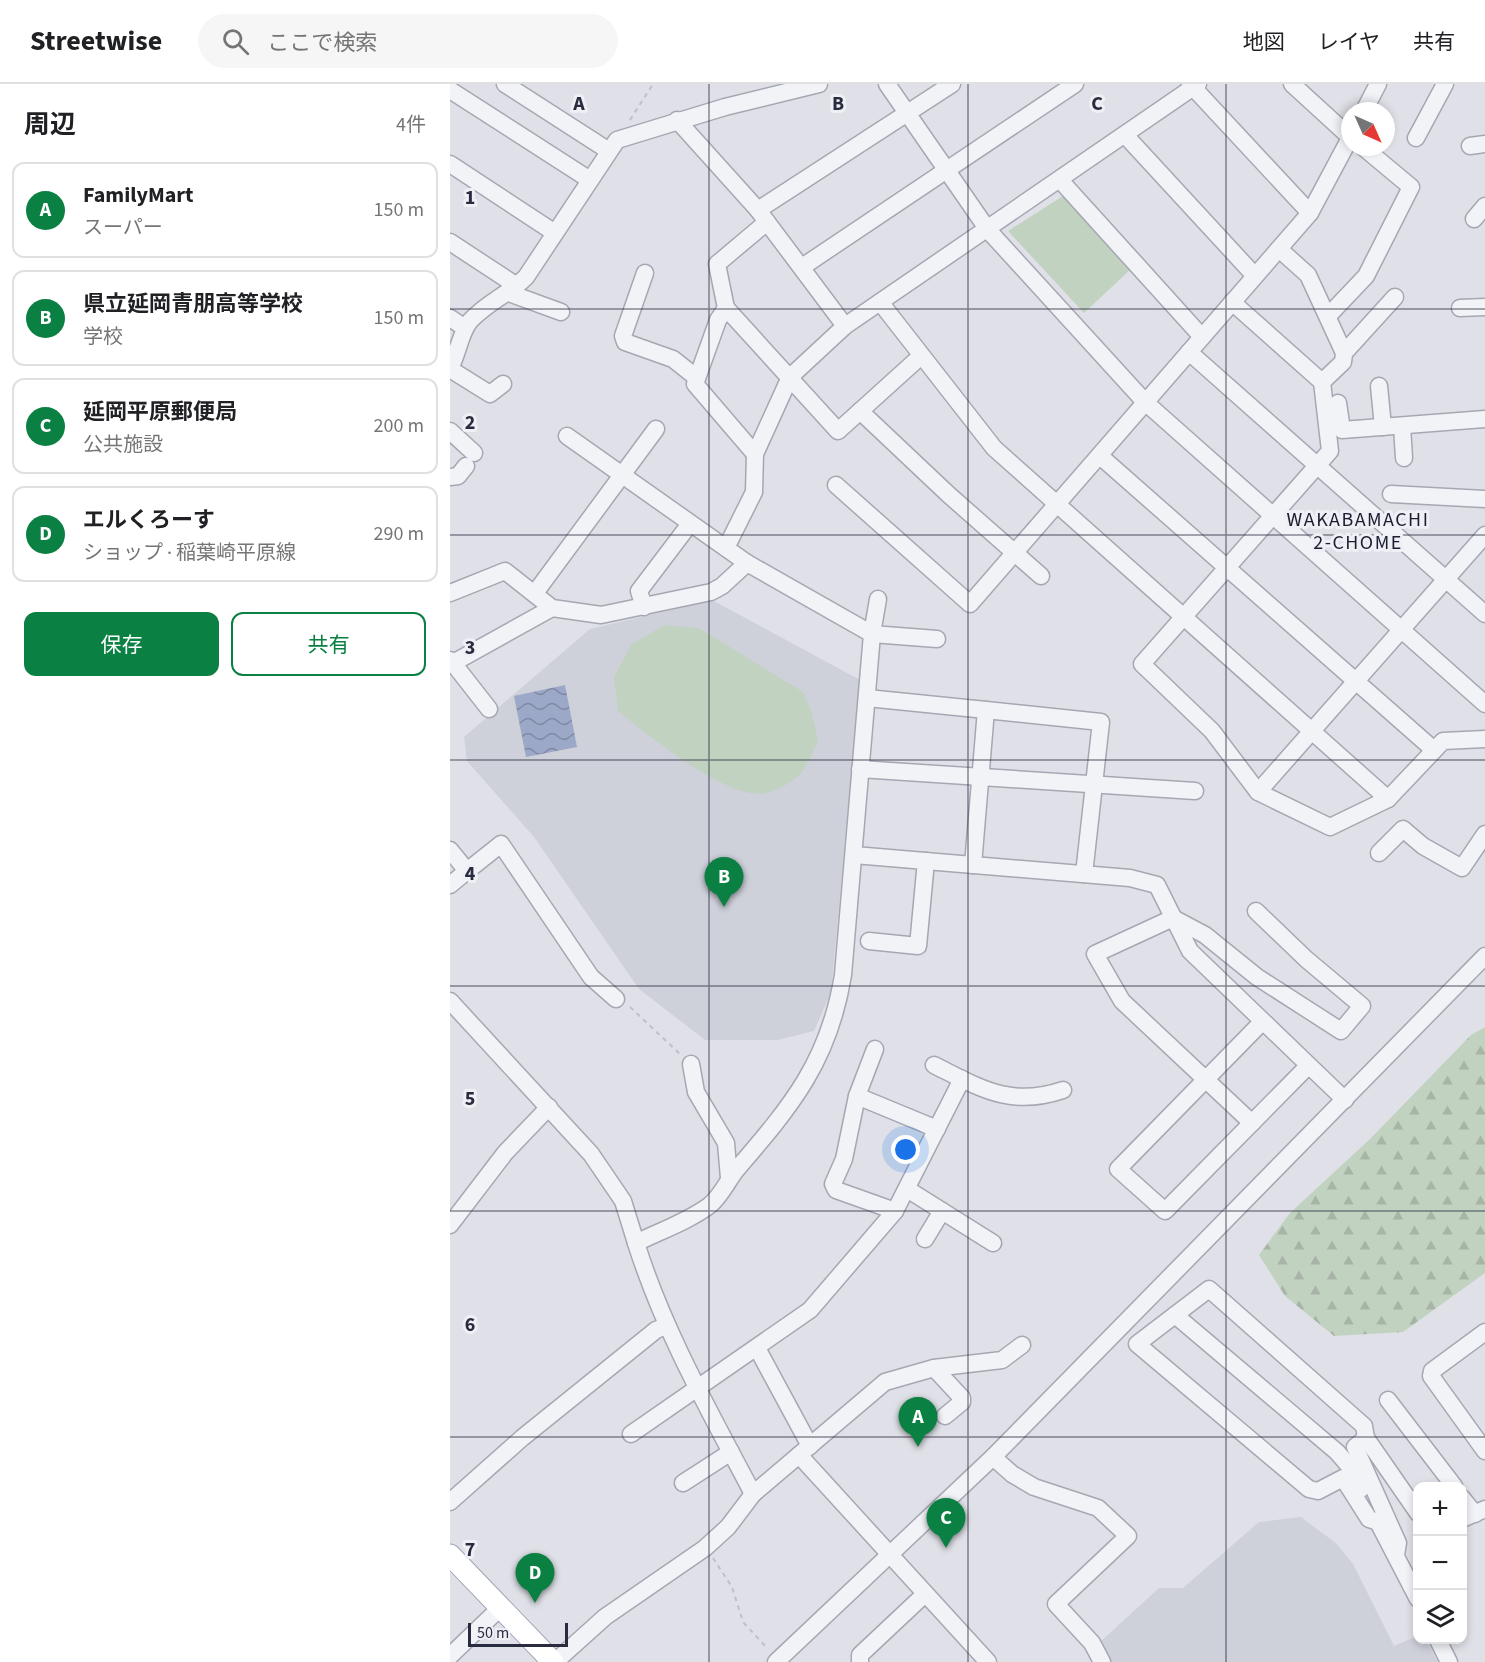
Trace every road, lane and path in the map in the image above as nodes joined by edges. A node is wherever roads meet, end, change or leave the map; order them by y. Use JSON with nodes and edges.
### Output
{"nodes":[{"id":1,"x":506,"y":84,"type":"edge"},
{"id":2,"x":653,"y":84,"type":"edge"},
{"id":3,"x":819,"y":84,"type":"edge"},
{"id":4,"x":887,"y":84,"type":"edge"},
{"id":5,"x":952,"y":84,"type":"edge"},
{"id":6,"x":1075,"y":84,"type":"edge"},
{"id":7,"x":1292,"y":84,"type":"edge"},
{"id":8,"x":1378,"y":84,"type":"edge"},
{"id":9,"x":1445,"y":84,"type":"edge"},
{"id":10,"x":1194,"y":85,"type":"edge"},
{"id":11,"x":450,"y":90,"type":"edge"},
{"id":12,"x":1369,"y":102,"type":"edge"},
{"id":13,"x":907,"y":115,"type":"junction"},
{"id":14,"x":677,"y":120,"type":"junction"},
{"id":15,"x":1341,"y":129,"type":"edge"},
{"id":16,"x":1125,"y":135,"type":"junction"},
{"id":17,"x":1416,"y":138,"type":"dead end"},
{"id":18,"x":613,"y":146,"type":"junction"},
{"id":19,"x":1341,"y":154,"type":"edge"},
{"id":20,"x":1374,"y":156,"type":"edge"},
{"id":21,"x":450,"y":164,"type":"edge"},
{"id":22,"x":946,"y":172,"type":"junction"},
{"id":23,"x":590,"y":180,"type":"junction"},
{"id":24,"x":1060,"y":180,"type":"junction"},
{"id":25,"x":1485,"y":206,"type":"edge"},
{"id":26,"x":1310,"y":213,"type":"junction"},
{"id":27,"x":762,"y":216,"type":"junction"},
{"id":28,"x":1474,"y":219,"type":"dead end"},
{"id":29,"x":988,"y":230,"type":"junction"},
{"id":30,"x":555,"y":233,"type":"junction"},
{"id":31,"x":450,"y":242,"type":"edge"},
{"id":32,"x":1280,"y":249,"type":"junction"},
{"id":33,"x":802,"y":267,"type":"junction"},
{"id":34,"x":645,"y":273,"type":"dead end"},
{"id":35,"x":1255,"y":276,"type":"junction"},
{"id":36,"x":513,"y":289,"type":"junction"},
{"id":37,"x":1395,"y":297,"type":"dead end"},
{"id":38,"x":880,"y":302,"type":"junction"},
{"id":39,"x":1232,"y":302,"type":"junction"},
{"id":40,"x":1485,"y":307,"type":"edge"},
{"id":41,"x":726,"y":308,"type":"junction"},
{"id":42,"x":1460,"y":308,"type":"dead end"},
{"id":43,"x":561,"y":312,"type":"dead end"},
{"id":44,"x":1328,"y":316,"type":"junction"},
{"id":45,"x":450,"y":318,"type":"edge"},
{"id":46,"x":845,"y":326,"type":"junction"},
{"id":47,"x":465,"y":328,"type":"junction"},
{"id":48,"x":1202,"y":337,"type":"junction"},
{"id":49,"x":1189,"y":352,"type":"junction"},
{"id":50,"x":1344,"y":352,"type":"junction"},
{"id":51,"x":921,"y":356,"type":"junction"},
{"id":52,"x":450,"y":369,"type":"edge"},
{"id":53,"x":790,"y":377,"type":"junction"},
{"id":54,"x":696,"y":378,"type":"junction"},
{"id":55,"x":1323,"y":382,"type":"junction"},
{"id":56,"x":503,"y":384,"type":"dead end"},
{"id":57,"x":1379,"y":386,"type":"dead end"},
{"id":58,"x":1145,"y":402,"type":"junction"},
{"id":59,"x":1338,"y":403,"type":"dead end"},
{"id":60,"x":860,"y":411,"type":"junction"},
{"id":61,"x":1485,"y":419,"type":"edge"},
{"id":62,"x":1402,"y":426,"type":"junction"},
{"id":63,"x":1383,"y":427,"type":"junction"},
{"id":64,"x":656,"y":429,"type":"dead end"},
{"id":65,"x":450,"y":431,"type":"edge"},
{"id":66,"x":567,"y":436,"type":"dead end"},
{"id":67,"x":755,"y":454,"type":"junction"},
{"id":68,"x":1100,"y":456,"type":"junction"},
{"id":69,"x":1404,"y":458,"type":"dead end"},
{"id":70,"x":1318,"y":466,"type":"junction"},
{"id":71,"x":622,"y":476,"type":"junction"},
{"id":72,"x":450,"y":477,"type":"edge"},
{"id":73,"x":836,"y":485,"type":"dead end"},
{"id":74,"x":1391,"y":494,"type":"dead end"},
{"id":75,"x":1485,"y":499,"type":"edge"},
{"id":76,"x":1057,"y":504,"type":"junction"},
{"id":77,"x":1274,"y":515,"type":"junction"},
{"id":78,"x":689,"y":525,"type":"junction"},
{"id":79,"x":1485,"y":535,"type":"edge"},
{"id":80,"x":726,"y":549,"type":"junction"},
{"id":81,"x":1014,"y":552,"type":"junction"},
{"id":82,"x":747,"y":563,"type":"junction"},
{"id":83,"x":1228,"y":568,"type":"junction"},
{"id":84,"x":1041,"y":576,"type":"dead end"},
{"id":85,"x":1446,"y":579,"type":"junction"},
{"id":86,"x":450,"y":593,"type":"edge"},
{"id":87,"x":535,"y":593,"type":"junction"},
{"id":88,"x":878,"y":599,"type":"dead end"},
{"id":89,"x":1482,"y":606,"type":"edge"},
{"id":90,"x":644,"y":607,"type":"junction"},
{"id":91,"x":552,"y":608,"type":"junction"},
{"id":92,"x":1185,"y":617,"type":"junction"},
{"id":93,"x":1401,"y":630,"type":"junction"},
{"id":94,"x":872,"y":634,"type":"junction"},
{"id":95,"x":937,"y":639,"type":"dead end"},
{"id":96,"x":451,"y":662,"type":"edge"},
{"id":97,"x":1356,"y":681,"type":"junction"},
{"id":98,"x":867,"y":698,"type":"junction"},
{"id":99,"x":1485,"y":704,"type":"edge"},
{"id":100,"x":489,"y":709,"type":"dead end"},
{"id":101,"x":986,"y":710,"type":"junction"},
{"id":102,"x":1311,"y":730,"type":"junction"},
{"id":103,"x":1485,"y":739,"type":"edge"},
{"id":104,"x":1434,"y":750,"type":"junction"},
{"id":105,"x":860,"y":769,"type":"junction"},
{"id":106,"x":980,"y":777,"type":"junction"},
{"id":107,"x":1094,"y":785,"type":"junction"},
{"id":108,"x":1195,"y":791,"type":"dead end"},
{"id":109,"x":1258,"y":792,"type":"junction"},
{"id":110,"x":1388,"y":799,"type":"junction"},
{"id":111,"x":1485,"y":834,"type":"edge"},
{"id":112,"x":450,"y":850,"type":"edge"},
{"id":113,"x":1379,"y":853,"type":"dead end"},
{"id":114,"x":854,"y":855,"type":"junction"},
{"id":115,"x":926,"y":861,"type":"junction"},
{"id":116,"x":973,"y":865,"type":"junction"},
{"id":117,"x":467,"y":871,"type":"junction"},
{"id":118,"x":1084,"y":874,"type":"junction"},
{"id":119,"x":450,"y":885,"type":"edge"},
{"id":120,"x":1256,"y":911,"type":"dead end"},
{"id":121,"x":1173,"y":918,"type":"junction"},
{"id":122,"x":869,"y":941,"type":"dead end"},
{"id":123,"x":1485,"y":956,"type":"edge"},
{"id":124,"x":616,"y":999,"type":"joint"},
{"id":125,"x":450,"y":1001,"type":"edge"},
{"id":126,"x":1262,"y":1022,"type":"junction"},
{"id":127,"x":875,"y":1049,"type":"dead end"},
{"id":128,"x":691,"y":1064,"type":"joint"},
{"id":129,"x":934,"y":1065,"type":"dead end"},
{"id":130,"x":1308,"y":1065,"type":"junction"},
{"id":131,"x":962,"y":1079,"type":"junction"},
{"id":132,"x":1206,"y":1080,"type":"junction"},
{"id":133,"x":1063,"y":1090,"type":"dead end"},
{"id":134,"x":857,"y":1096,"type":"junction"},
{"id":135,"x":1345,"y":1101,"type":"junction"},
{"id":136,"x":549,"y":1107,"type":"junction"},
{"id":137,"x":1252,"y":1123,"type":"junction"},
{"id":138,"x":937,"y":1129,"type":"junction"},
{"id":139,"x":729,"y":1178,"type":"junction"},
{"id":140,"x":907,"y":1189,"type":"junction"},
{"id":141,"x":895,"y":1211,"type":"junction"},
{"id":142,"x":942,"y":1211,"type":"junction"},
{"id":143,"x":450,"y":1225,"type":"edge"},
{"id":144,"x":925,"y":1239,"type":"dead end"},
{"id":145,"x":636,"y":1243,"type":"junction"},
{"id":146,"x":993,"y":1243,"type":"dead end"},
{"id":147,"x":1155,"y":1293,"type":"junction"},
{"id":148,"x":1175,"y":1315,"type":"junction"},
{"id":149,"x":666,"y":1326,"type":"junction"},
{"id":150,"x":1485,"y":1332,"type":"edge"},
{"id":151,"x":1137,"y":1344,"type":"junction"},
{"id":152,"x":1022,"y":1345,"type":"dead end"},
{"id":153,"x":757,"y":1348,"type":"junction"},
{"id":154,"x":934,"y":1368,"type":"junction"},
{"id":155,"x":698,"y":1388,"type":"junction"},
{"id":156,"x":1388,"y":1400,"type":"dead end"},
{"id":157,"x":945,"y":1416,"type":"dead end"},
{"id":158,"x":631,"y":1434,"type":"dead end"},
{"id":159,"x":1366,"y":1438,"type":"junction"},
{"id":160,"x":1482,"y":1442,"type":"edge"},
{"id":161,"x":805,"y":1451,"type":"junction"},
{"id":162,"x":731,"y":1452,"type":"junction"},
{"id":163,"x":993,"y":1457,"type":"junction"},
{"id":164,"x":1451,"y":1482,"type":"edge"},
{"id":165,"x":682,"y":1483,"type":"dead end"},
{"id":166,"x":753,"y":1494,"type":"junction"},
{"id":167,"x":450,"y":1502,"type":"edge"},
{"id":168,"x":1413,"y":1506,"type":"edge"},
{"id":169,"x":1378,"y":1522,"type":"junction"},
{"id":170,"x":705,"y":1548,"type":"junction"},
{"id":171,"x":450,"y":1555,"type":"edge"},
{"id":172,"x":1396,"y":1555,"type":"junction"},
{"id":173,"x":889,"y":1556,"type":"junction"},
{"id":174,"x":1414,"y":1590,"type":"edge"},
{"id":175,"x":925,"y":1594,"type":"junction"},
{"id":176,"x":501,"y":1607,"type":"junction"},
{"id":177,"x":1440,"y":1644,"type":"edge"},
{"id":178,"x":450,"y":1656,"type":"edge"},
{"id":179,"x":777,"y":1661,"type":"edge"},
{"id":180,"x":554,"y":1662,"type":"edge"},
{"id":181,"x":860,"y":1662,"type":"edge"},
{"id":182,"x":988,"y":1662,"type":"edge"},
{"id":183,"x":1102,"y":1662,"type":"edge"},
{"id":184,"x":1449,"y":1662,"type":"edge"}],
"edges":[{"from":1,"to":18,"type":"street"},
{"from":2,"to":18,"type":"path"},
{"from":3,"to":14,"type":"street"},
{"from":4,"to":13,"type":"street"},
{"from":5,"to":13,"type":"street"},
{"from":6,"to":22,"type":"street"},
{"from":7,"to":15,"type":"street"},
{"from":8,"to":12,"type":"street"},
{"from":9,"to":17,"type":"street"},
{"from":10,"to":16,"type":"street"},
{"from":10,"to":26,"type":"street"},
{"from":11,"to":23,"type":"street"},
{"from":13,"to":22,"type":"street"},
{"from":13,"to":27,"type":"street"},
{"from":14,"to":18,"type":"street"},
{"from":14,"to":27,"type":"street"},
{"from":16,"to":24,"type":"street"},
{"from":16,"to":35,"type":"street"},
{"from":18,"to":23,"type":"street"},
{"from":19,"to":26,"type":"street"},
{"from":20,"to":44,"type":"street"},
{"from":21,"to":30,"type":"street"},
{"from":22,"to":29,"type":"street"},
{"from":22,"to":33,"type":"street"},
{"from":23,"to":30,"type":"street"},
{"from":24,"to":29,"type":"street"},
{"from":24,"to":48,"type":"street"},
{"from":25,"to":28,"type":"street"},
{"from":26,"to":32,"type":"street"},
{"from":27,"to":33,"type":"street"},
{"from":27,"to":41,"type":"street"},
{"from":29,"to":38,"type":"street"},
{"from":29,"to":58,"type":"street"},
{"from":30,"to":36,"type":"street"},
{"from":31,"to":36,"type":"street"},
{"from":32,"to":35,"type":"street"},
{"from":32,"to":44,"type":"street"},
{"from":33,"to":46,"type":"street"},
{"from":34,"to":54,"type":"street"},
{"from":35,"to":39,"type":"street"},
{"from":36,"to":43,"type":"street"},
{"from":36,"to":47,"type":"street"},
{"from":37,"to":50,"type":"street"},
{"from":38,"to":46,"type":"street"},
{"from":38,"to":51,"type":"street"},
{"from":39,"to":48,"type":"street"},
{"from":39,"to":55,"type":"street"},
{"from":40,"to":42,"type":"street"},
{"from":41,"to":53,"type":"street"},
{"from":41,"to":54,"type":"street"},
{"from":44,"to":50,"type":"street"},
{"from":45,"to":47,"type":"street"},
{"from":46,"to":53,"type":"street"},
{"from":47,"to":52,"type":"street"},
{"from":48,"to":49,"type":"street"},
{"from":49,"to":58,"type":"street"},
{"from":49,"to":70,"type":"street"},
{"from":50,"to":55,"type":"street"},
{"from":51,"to":60,"type":"street"},
{"from":51,"to":76,"type":"street"},
{"from":52,"to":56,"type":"street"},
{"from":53,"to":60,"type":"street"},
{"from":53,"to":67,"type":"street"},
{"from":54,"to":67,"type":"street"},
{"from":55,"to":70,"type":"street"},
{"from":57,"to":63,"type":"street"},
{"from":58,"to":68,"type":"street"},
{"from":58,"to":77,"type":"street"},
{"from":59,"to":63,"type":"street"},
{"from":60,"to":81,"type":"street"},
{"from":61,"to":62,"type":"street"},
{"from":62,"to":63,"type":"street"},
{"from":62,"to":69,"type":"street"},
{"from":64,"to":71,"type":"street"},
{"from":65,"to":72,"type":"street"},
{"from":66,"to":71,"type":"street"},
{"from":67,"to":80,"type":"street"},
{"from":68,"to":76,"type":"street"},
{"from":68,"to":83,"type":"street"},
{"from":70,"to":77,"type":"street"},
{"from":70,"to":85,"type":"street"},
{"from":71,"to":78,"type":"street"},
{"from":71,"to":87,"type":"street"},
{"from":73,"to":81,"type":"street"},
{"from":74,"to":75,"type":"street"},
{"from":76,"to":81,"type":"street"},
{"from":76,"to":92,"type":"street"},
{"from":77,"to":83,"type":"street"},
{"from":77,"to":93,"type":"street"},
{"from":78,"to":80,"type":"street"},
{"from":78,"to":90,"type":"street"},
{"from":79,"to":85,"type":"street"},
{"from":80,"to":82,"type":"street"},
{"from":81,"to":84,"type":"street"},
{"from":82,"to":90,"type":"street"},
{"from":82,"to":94,"type":"street"},
{"from":83,"to":92,"type":"street"},
{"from":83,"to":97,"type":"street"},
{"from":85,"to":89,"type":"street"},
{"from":85,"to":93,"type":"street"},
{"from":86,"to":87,"type":"street"},
{"from":87,"to":91,"type":"street"},
{"from":88,"to":94,"type":"street"},
{"from":90,"to":91,"type":"street"},
{"from":91,"to":96,"type":"street"},
{"from":92,"to":102,"type":"street"},
{"from":92,"to":109,"type":"street"},
{"from":93,"to":97,"type":"street"},
{"from":93,"to":99,"type":"street"},
{"from":94,"to":95,"type":"street"},
{"from":94,"to":98,"type":"street"},
{"from":96,"to":100,"type":"street"},
{"from":97,"to":102,"type":"street"},
{"from":97,"to":104,"type":"street"},
{"from":98,"to":101,"type":"street"},
{"from":98,"to":105,"type":"street"},
{"from":101,"to":106,"type":"street"},
{"from":101,"to":107,"type":"street"},
{"from":102,"to":109,"type":"street"},
{"from":102,"to":110,"type":"street"},
{"from":103,"to":104,"type":"street"},
{"from":104,"to":110,"type":"street"},
{"from":105,"to":106,"type":"street"},
{"from":105,"to":114,"type":"street"},
{"from":106,"to":107,"type":"street"},
{"from":106,"to":116,"type":"street"},
{"from":107,"to":108,"type":"street"},
{"from":107,"to":118,"type":"street"},
{"from":109,"to":110,"type":"street"},
{"from":111,"to":113,"type":"street"},
{"from":112,"to":117,"type":"street"},
{"from":114,"to":115,"type":"street"},
{"from":114,"to":139,"type":"street"},
{"from":115,"to":116,"type":"street"},
{"from":115,"to":122,"type":"street"},
{"from":116,"to":118,"type":"street"},
{"from":117,"to":119,"type":"street"},
{"from":117,"to":124,"type":"street"},
{"from":118,"to":121,"type":"street"},
{"from":120,"to":121,"type":"street"},
{"from":121,"to":126,"type":"street"},
{"from":121,"to":132,"type":"street"},
{"from":123,"to":135,"type":"street"},
{"from":124,"to":128,"type":"path"},
{"from":125,"to":136,"type":"street"},
{"from":126,"to":130,"type":"street"},
{"from":126,"to":132,"type":"street"},
{"from":127,"to":134,"type":"street"},
{"from":128,"to":139,"type":"street"},
{"from":129,"to":131,"type":"street"},
{"from":130,"to":135,"type":"street"},
{"from":130,"to":137,"type":"street"},
{"from":131,"to":133,"type":"street"},
{"from":131,"to":138,"type":"street"},
{"from":132,"to":137,"type":"street"},
{"from":132,"to":137,"type":"street"},
{"from":134,"to":138,"type":"street"},
{"from":134,"to":141,"type":"street"},
{"from":135,"to":147,"type":"street"},
{"from":136,"to":143,"type":"street"},
{"from":136,"to":145,"type":"street"},
{"from":138,"to":140,"type":"street"},
{"from":139,"to":145,"type":"street"},
{"from":140,"to":141,"type":"street"},
{"from":140,"to":142,"type":"street"},
{"from":141,"to":153,"type":"street"},
{"from":142,"to":144,"type":"street"},
{"from":142,"to":146,"type":"street"},
{"from":145,"to":149,"type":"street"},
{"from":147,"to":151,"type":"street"},
{"from":147,"to":163,"type":"street"},
{"from":148,"to":151,"type":"street"},
{"from":148,"to":159,"type":"street"},
{"from":148,"to":169,"type":"street"},
{"from":149,"to":155,"type":"street"},
{"from":149,"to":167,"type":"street"},
{"from":150,"to":160,"type":"street"},
{"from":151,"to":169,"type":"street"},
{"from":152,"to":154,"type":"street"},
{"from":153,"to":155,"type":"street"},
{"from":153,"to":161,"type":"street"},
{"from":154,"to":157,"type":"street"},
{"from":154,"to":161,"type":"street"},
{"from":155,"to":158,"type":"street"},
{"from":155,"to":162,"type":"street"},
{"from":156,"to":164,"type":"street"},
{"from":159,"to":168,"type":"street"},
{"from":159,"to":172,"type":"street"},
{"from":161,"to":166,"type":"street"},
{"from":161,"to":173,"type":"street"},
{"from":162,"to":165,"type":"street"},
{"from":162,"to":166,"type":"street"},
{"from":163,"to":173,"type":"street"},
{"from":163,"to":183,"type":"street"},
{"from":166,"to":170,"type":"street"},
{"from":169,"to":172,"type":"street"},
{"from":170,"to":179,"type":"path"},
{"from":170,"to":180,"type":"street"},
{"from":171,"to":176,"type":"main road"},
{"from":172,"to":174,"type":"street"},
{"from":173,"to":175,"type":"street"},
{"from":173,"to":179,"type":"street"},
{"from":175,"to":181,"type":"street"},
{"from":175,"to":182,"type":"street"},
{"from":176,"to":178,"type":"street"},
{"from":176,"to":180,"type":"main road"},
{"from":177,"to":184,"type":"street"}]}
